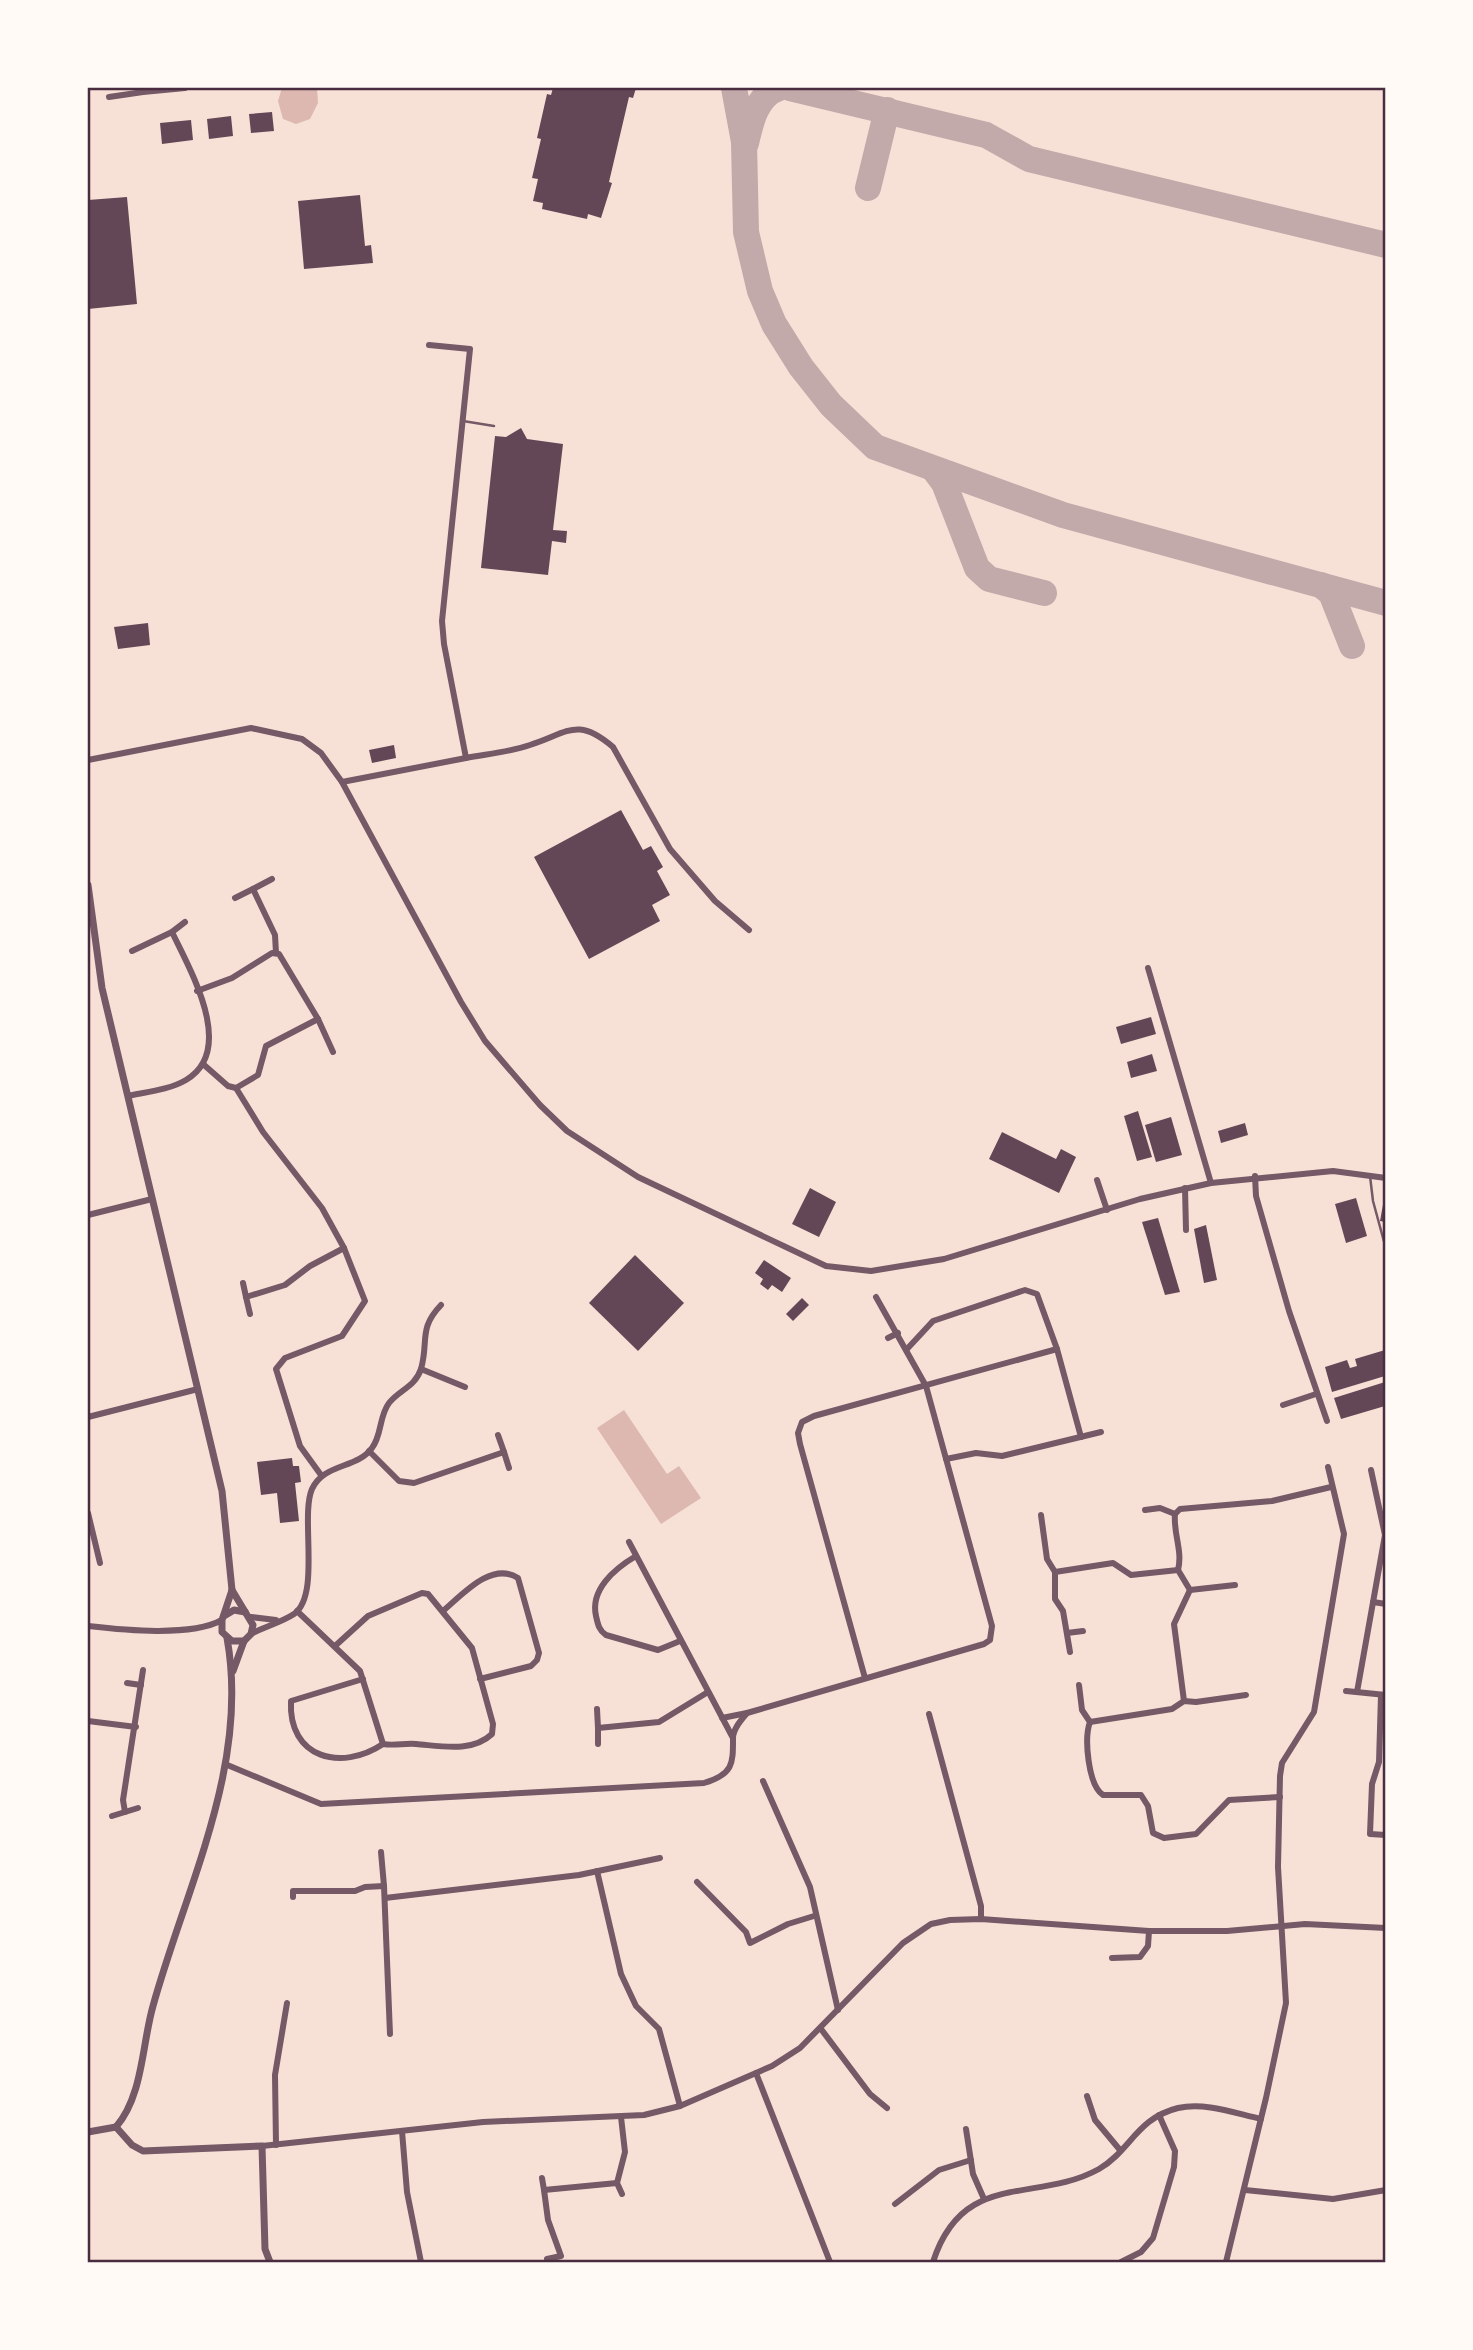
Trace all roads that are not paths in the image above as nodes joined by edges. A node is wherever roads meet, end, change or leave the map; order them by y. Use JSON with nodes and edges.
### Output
{"nodes":[{"id":1,"x":185,"y":88,"type":"edge"},
{"id":2,"x":143,"y":90,"type":"edge"},
{"id":3,"x":109,"y":97,"type":"dead end"},
{"id":4,"x":429,"y":345,"type":"dead end"},
{"id":5,"x":463,"y":421,"type":"junction"},
{"id":6,"x":494,"y":426,"type":"dead end"},
{"id":7,"x":466,"y":758,"type":"junction"},
{"id":8,"x":88,"y":760,"type":"edge"},
{"id":9,"x":342,"y":782,"type":"junction"},
{"id":10,"x":272,"y":879,"type":"dead end"},
{"id":11,"x":88,"y":885,"type":"edge"},
{"id":12,"x":253,"y":889,"type":"junction"},
{"id":13,"x":235,"y":898,"type":"dead end"},
{"id":14,"x":89,"y":908,"type":"edge"},
{"id":15,"x":185,"y":922,"type":"dead end"},
{"id":16,"x":749,"y":930,"type":"dead end"},
{"id":17,"x":172,"y":932,"type":"junction"},
{"id":18,"x":132,"y":951,"type":"dead end"},
{"id":19,"x":276,"y":953,"type":"junction"},
{"id":20,"x":1149,"y":968,"type":"dead end"},
{"id":21,"x":197,"y":991,"type":"junction"},
{"id":22,"x":318,"y":1019,"type":"junction"},
{"id":23,"x":333,"y":1052,"type":"dead end"},
{"id":24,"x":203,"y":1064,"type":"junction"},
{"id":25,"x":236,"y":1088,"type":"junction"},
{"id":26,"x":128,"y":1096,"type":"junction"},
{"id":27,"x":1255,"y":1176,"type":"junction"},
{"id":28,"x":1370,"y":1176,"type":"junction"},
{"id":29,"x":1385,"y":1178,"type":"edge"},
{"id":30,"x":1097,"y":1180,"type":"dead end"},
{"id":31,"x":1211,"y":1183,"type":"junction"},
{"id":32,"x":1185,"y":1188,"type":"junction"},
{"id":33,"x":152,"y":1199,"type":"junction"},
{"id":34,"x":1107,"y":1210,"type":"junction"},
{"id":35,"x":88,"y":1215,"type":"edge"},
{"id":36,"x":1186,"y":1230,"type":"dead end"},
{"id":37,"x":1383,"y":1233,"type":"edge"},
{"id":38,"x":344,"y":1248,"type":"junction"},
{"id":39,"x":1385,"y":1248,"type":"edge"},
{"id":40,"x":243,"y":1283,"type":"dead end"},
{"id":41,"x":246,"y":1297,"type":"junction"},
{"id":42,"x":876,"y":1297,"type":"dead end"},
{"id":43,"x":1052,"y":1300,"type":"dead end"},
{"id":44,"x":1043,"y":1303,"type":"junction"},
{"id":45,"x":441,"y":1305,"type":"dead end"},
{"id":46,"x":250,"y":1314,"type":"dead end"},
{"id":47,"x":898,"y":1333,"type":"junction"},
{"id":48,"x":888,"y":1338,"type":"dead end"},
{"id":49,"x":907,"y":1349,"type":"junction"},
{"id":50,"x":1057,"y":1349,"type":"junction"},
{"id":51,"x":421,"y":1369,"type":"junction"},
{"id":52,"x":926,"y":1386,"type":"junction"},
{"id":53,"x":465,"y":1387,"type":"dead end"},
{"id":54,"x":198,"y":1389,"type":"junction"},
{"id":55,"x":1316,"y":1394,"type":"junction"},
{"id":56,"x":1283,"y":1405,"type":"dead end"},
{"id":57,"x":88,"y":1417,"type":"edge"},
{"id":58,"x":1327,"y":1421,"type":"dead end"},
{"id":59,"x":1101,"y":1432,"type":"dead end"},
{"id":60,"x":498,"y":1435,"type":"dead end"},
{"id":61,"x":1081,"y":1437,"type":"junction"},
{"id":62,"x":369,"y":1451,"type":"junction"},
{"id":63,"x":504,"y":1451,"type":"junction"},
{"id":64,"x":946,"y":1459,"type":"junction"},
{"id":65,"x":1328,"y":1467,"type":"dead end"},
{"id":66,"x":509,"y":1468,"type":"dead end"},
{"id":67,"x":1371,"y":1470,"type":"dead end"},
{"id":68,"x":321,"y":1475,"type":"junction"},
{"id":69,"x":1331,"y":1487,"type":"junction"},
{"id":70,"x":1145,"y":1510,"type":"dead end"},
{"id":71,"x":88,"y":1513,"type":"edge"},
{"id":72,"x":1175,"y":1514,"type":"junction"},
{"id":73,"x":1041,"y":1515,"type":"dead end"},
{"id":74,"x":1043,"y":1527,"type":"junction"},
{"id":75,"x":1033,"y":1528,"type":"dead end"},
{"id":76,"x":629,"y":1542,"type":"dead end"},
{"id":77,"x":95,"y":1544,"type":"junction"},
{"id":78,"x":88,"y":1547,"type":"edge"},
{"id":79,"x":636,"y":1556,"type":"junction"},
{"id":80,"x":100,"y":1563,"type":"dead end"},
{"id":81,"x":1178,"y":1570,"type":"junction"},
{"id":82,"x":1055,"y":1572,"type":"junction"},
{"id":83,"x":1219,"y":1578,"type":"dead end"},
{"id":84,"x":1235,"y":1585,"type":"dead end"},
{"id":85,"x":1221,"y":1587,"type":"junction"},
{"id":86,"x":232,"y":1590,"type":"junction"},
{"id":87,"x":1190,"y":1590,"type":"junction"},
{"id":88,"x":1373,"y":1602,"type":"junction"},
{"id":89,"x":1385,"y":1604,"type":"edge"},
{"id":90,"x":297,"y":1611,"type":"junction"},
{"id":91,"x":443,"y":1611,"type":"junction"},
{"id":92,"x":248,"y":1615,"type":"junction"},
{"id":93,"x":223,"y":1618,"type":"junction"},
{"id":94,"x":279,"y":1620,"type":"junction"},
{"id":95,"x":88,"y":1626,"type":"edge"},
{"id":96,"x":209,"y":1626,"type":"junction"},
{"id":97,"x":1083,"y":1631,"type":"dead end"},
{"id":98,"x":1067,"y":1633,"type":"junction"},
{"id":99,"x":251,"y":1634,"type":"junction"},
{"id":100,"x":225,"y":1635,"type":"junction"},
{"id":101,"x":244,"y":1641,"type":"junction"},
{"id":102,"x":680,"y":1641,"type":"junction"},
{"id":103,"x":335,"y":1646,"type":"junction"},
{"id":104,"x":1070,"y":1652,"type":"dead end"},
{"id":105,"x":143,"y":1670,"type":"dead end"},
{"id":106,"x":232,"y":1673,"type":"junction"},
{"id":107,"x":865,"y":1678,"type":"junction"},
{"id":108,"x":363,"y":1679,"type":"junction"},
{"id":109,"x":480,"y":1679,"type":"junction"},
{"id":110,"x":127,"y":1683,"type":"dead end"},
{"id":111,"x":141,"y":1685,"type":"junction"},
{"id":112,"x":1079,"y":1685,"type":"dead end"},
{"id":113,"x":1221,"y":1689,"type":"dead end"},
{"id":114,"x":1346,"y":1691,"type":"dead end"},
{"id":115,"x":708,"y":1692,"type":"junction"},
{"id":116,"x":1357,"y":1692,"type":"junction"},
{"id":117,"x":1246,"y":1695,"type":"dead end"},
{"id":118,"x":1383,"y":1695,"type":"edge"},
{"id":119,"x":1223,"y":1698,"type":"junction"},
{"id":120,"x":1081,"y":1701,"type":"junction"},
{"id":121,"x":1184,"y":1701,"type":"junction"},
{"id":122,"x":1072,"y":1703,"type":"dead end"},
{"id":123,"x":597,"y":1709,"type":"dead end"},
{"id":124,"x":747,"y":1713,"type":"junction"},
{"id":125,"x":929,"y":1714,"type":"dead end"},
{"id":126,"x":722,"y":1718,"type":"junction"},
{"id":127,"x":88,"y":1721,"type":"edge"},
{"id":128,"x":1090,"y":1722,"type":"junction"},
{"id":129,"x":136,"y":1727,"type":"junction"},
{"id":130,"x":598,"y":1728,"type":"junction"},
{"id":131,"x":733,"y":1738,"type":"junction"},
{"id":132,"x":383,"y":1744,"type":"junction"},
{"id":133,"x":598,"y":1744,"type":"dead end"},
{"id":134,"x":225,"y":1764,"type":"junction"},
{"id":135,"x":763,"y":1781,"type":"dead end"},
{"id":136,"x":1280,"y":1797,"type":"junction"},
{"id":137,"x":138,"y":1808,"type":"dead end"},
{"id":138,"x":125,"y":1812,"type":"junction"},
{"id":139,"x":112,"y":1816,"type":"dead end"},
{"id":140,"x":1385,"y":1835,"type":"edge"},
{"id":141,"x":381,"y":1852,"type":"dead end"},
{"id":142,"x":660,"y":1858,"type":"dead end"},
{"id":143,"x":597,"y":1871,"type":"junction"},
{"id":144,"x":293,"y":1882,"type":"dead end"},
{"id":145,"x":697,"y":1882,"type":"dead end"},
{"id":146,"x":383,"y":1886,"type":"junction"},
{"id":147,"x":704,"y":1889,"type":"junction"},
{"id":148,"x":697,"y":1895,"type":"dead end"},
{"id":149,"x":384,"y":1898,"type":"junction"},
{"id":150,"x":814,"y":1916,"type":"junction"},
{"id":151,"x":981,"y":1919,"type":"junction"},
{"id":152,"x":1282,"y":1925,"type":"junction"},
{"id":153,"x":1385,"y":1928,"type":"edge"},
{"id":154,"x":1149,"y":1931,"type":"junction"},
{"id":155,"x":1112,"y":1958,"type":"dead end"},
{"id":156,"x":287,"y":2003,"type":"dead end"},
{"id":157,"x":838,"y":2010,"type":"junction"},
{"id":158,"x":821,"y":2029,"type":"junction"},
{"id":159,"x":390,"y":2034,"type":"dead end"},
{"id":160,"x":756,"y":2073,"type":"junction"},
{"id":161,"x":1087,"y":2096,"type":"dead end"},
{"id":162,"x":680,"y":2106,"type":"junction"},
{"id":163,"x":887,"y":2108,"type":"dead end"},
{"id":164,"x":1159,"y":2115,"type":"junction"},
{"id":165,"x":621,"y":2117,"type":"junction"},
{"id":166,"x":1261,"y":2119,"type":"junction"},
{"id":167,"x":116,"y":2127,"type":"junction"},
{"id":168,"x":966,"y":2129,"type":"dead end"},
{"id":169,"x":401,"y":2131,"type":"junction"},
{"id":170,"x":88,"y":2132,"type":"edge"},
{"id":171,"x":276,"y":2145,"type":"junction"},
{"id":172,"x":262,"y":2146,"type":"junction"},
{"id":173,"x":1121,"y":2150,"type":"junction"},
{"id":174,"x":971,"y":2160,"type":"junction"},
{"id":175,"x":542,"y":2178,"type":"dead end"},
{"id":176,"x":617,"y":2183,"type":"junction"},
{"id":177,"x":544,"y":2190,"type":"junction"},
{"id":178,"x":1244,"y":2190,"type":"junction"},
{"id":179,"x":1385,"y":2190,"type":"edge"},
{"id":180,"x":622,"y":2194,"type":"dead end"},
{"id":181,"x":984,"y":2199,"type":"junction"},
{"id":182,"x":895,"y":2204,"type":"dead end"},
{"id":183,"x":547,"y":2259,"type":"dead end"},
{"id":184,"x":270,"y":2263,"type":"edge"},
{"id":185,"x":421,"y":2263,"type":"edge"},
{"id":186,"x":830,"y":2263,"type":"edge"},
{"id":187,"x":933,"y":2263,"type":"edge"},
{"id":188,"x":1121,"y":2263,"type":"edge"},
{"id":189,"x":1226,"y":2263,"type":"edge"}],
"edges":[{"from":1,"to":2,"type":"street"},
{"from":2,"to":3,"type":"street"},
{"from":4,"to":5,"type":"street"},
{"from":5,"to":6,"type":"lane"},
{"from":5,"to":7,"type":"street"},
{"from":7,"to":9,"type":"street"},
{"from":7,"to":16,"type":"street"},
{"from":8,"to":9,"type":"street"},
{"from":9,"to":34,"type":"street"},
{"from":10,"to":12,"type":"street"},
{"from":11,"to":14,"type":"street"},
{"from":12,"to":13,"type":"street"},
{"from":12,"to":19,"type":"street"},
{"from":14,"to":26,"type":"street"},
{"from":15,"to":17,"type":"street"},
{"from":17,"to":18,"type":"street"},
{"from":17,"to":21,"type":"street"},
{"from":19,"to":21,"type":"street"},
{"from":19,"to":22,"type":"street"},
{"from":20,"to":31,"type":"street"},
{"from":21,"to":24,"type":"street"},
{"from":22,"to":23,"type":"street"},
{"from":22,"to":25,"type":"street"},
{"from":24,"to":25,"type":"street"},
{"from":24,"to":26,"type":"street"},
{"from":25,"to":38,"type":"street"},
{"from":26,"to":33,"type":"street"},
{"from":27,"to":28,"type":"street"},
{"from":27,"to":31,"type":"street"},
{"from":27,"to":55,"type":"street"},
{"from":28,"to":29,"type":"street"},
{"from":28,"to":37,"type":"lane"},
{"from":30,"to":34,"type":"street"},
{"from":31,"to":32,"type":"street"},
{"from":32,"to":34,"type":"street"},
{"from":32,"to":36,"type":"street"},
{"from":33,"to":35,"type":"street"},
{"from":33,"to":54,"type":"street"},
{"from":37,"to":39,"type":"lane"},
{"from":38,"to":41,"type":"street"},
{"from":38,"to":68,"type":"street"},
{"from":40,"to":41,"type":"street"},
{"from":41,"to":46,"type":"street"},
{"from":42,"to":47,"type":"street"},
{"from":43,"to":44,"type":"street"},
{"from":44,"to":49,"type":"street"},
{"from":44,"to":50,"type":"street"},
{"from":45,"to":51,"type":"street"},
{"from":47,"to":48,"type":"street"},
{"from":47,"to":49,"type":"street"},
{"from":49,"to":52,"type":"street"},
{"from":50,"to":52,"type":"street"},
{"from":50,"to":61,"type":"street"},
{"from":51,"to":53,"type":"street"},
{"from":51,"to":62,"type":"street"},
{"from":52,"to":64,"type":"street"},
{"from":52,"to":107,"type":"street"},
{"from":54,"to":57,"type":"street"},
{"from":54,"to":86,"type":"street"},
{"from":55,"to":56,"type":"street"},
{"from":55,"to":58,"type":"street"},
{"from":59,"to":61,"type":"street"},
{"from":60,"to":63,"type":"street"},
{"from":61,"to":64,"type":"street"},
{"from":62,"to":63,"type":"street"},
{"from":62,"to":68,"type":"street"},
{"from":63,"to":66,"type":"street"},
{"from":64,"to":107,"type":"street"},
{"from":65,"to":69,"type":"street"},
{"from":67,"to":88,"type":"street"},
{"from":68,"to":90,"type":"street"},
{"from":69,"to":72,"type":"street"},
{"from":69,"to":136,"type":"street"},
{"from":70,"to":72,"type":"street"},
{"from":71,"to":77,"type":"street"},
{"from":72,"to":81,"type":"street"},
{"from":73,"to":74,"type":"street"},
{"from":74,"to":75,"type":"street"},
{"from":74,"to":82,"type":"street"},
{"from":76,"to":79,"type":"street"},
{"from":77,"to":78,"type":"street"},
{"from":77,"to":80,"type":"street"},
{"from":79,"to":102,"type":"street"},
{"from":79,"to":102,"type":"street"},
{"from":81,"to":82,"type":"street"},
{"from":81,"to":87,"type":"street"},
{"from":82,"to":98,"type":"street"},
{"from":83,"to":85,"type":"street"},
{"from":84,"to":85,"type":"street"},
{"from":85,"to":87,"type":"street"},
{"from":86,"to":92,"type":"street"},
{"from":86,"to":93,"type":"street"},
{"from":87,"to":121,"type":"street"},
{"from":88,"to":89,"type":"street"},
{"from":88,"to":116,"type":"street"},
{"from":90,"to":94,"type":"street"},
{"from":90,"to":103,"type":"street"},
{"from":91,"to":103,"type":"street"},
{"from":91,"to":109,"type":"street"},
{"from":91,"to":109,"type":"street"},
{"from":92,"to":93,"type":"street"},
{"from":92,"to":94,"type":"street"},
{"from":92,"to":99,"type":"street"},
{"from":93,"to":96,"type":"street"},
{"from":93,"to":100,"type":"street"},
{"from":94,"to":99,"type":"street"},
{"from":95,"to":96,"type":"street"},
{"from":96,"to":100,"type":"street"},
{"from":97,"to":98,"type":"street"},
{"from":98,"to":104,"type":"street"},
{"from":99,"to":101,"type":"street"},
{"from":100,"to":101,"type":"street"},
{"from":100,"to":106,"type":"street"},
{"from":101,"to":106,"type":"street"},
{"from":102,"to":115,"type":"street"},
{"from":103,"to":108,"type":"street"},
{"from":105,"to":111,"type":"street"},
{"from":106,"to":134,"type":"street"},
{"from":107,"to":124,"type":"street"},
{"from":108,"to":132,"type":"street"},
{"from":108,"to":132,"type":"street"},
{"from":109,"to":132,"type":"street"},
{"from":110,"to":111,"type":"street"},
{"from":111,"to":129,"type":"street"},
{"from":112,"to":120,"type":"street"},
{"from":113,"to":119,"type":"street"},
{"from":114,"to":116,"type":"street"},
{"from":115,"to":126,"type":"street"},
{"from":115,"to":130,"type":"street"},
{"from":116,"to":118,"type":"street"},
{"from":117,"to":119,"type":"street"},
{"from":118,"to":140,"type":"street"},
{"from":119,"to":121,"type":"street"},
{"from":120,"to":122,"type":"street"},
{"from":120,"to":128,"type":"street"},
{"from":121,"to":128,"type":"street"},
{"from":123,"to":130,"type":"street"},
{"from":124,"to":126,"type":"street"},
{"from":124,"to":131,"type":"street"},
{"from":125,"to":151,"type":"street"},
{"from":126,"to":131,"type":"street"},
{"from":127,"to":129,"type":"street"},
{"from":128,"to":136,"type":"street"},
{"from":129,"to":138,"type":"street"},
{"from":130,"to":133,"type":"street"},
{"from":131,"to":134,"type":"street"},
{"from":134,"to":167,"type":"street"},
{"from":135,"to":150,"type":"street"},
{"from":136,"to":152,"type":"street"},
{"from":137,"to":138,"type":"street"},
{"from":138,"to":139,"type":"street"},
{"from":141,"to":146,"type":"street"},
{"from":142,"to":143,"type":"street"},
{"from":143,"to":149,"type":"street"},
{"from":143,"to":162,"type":"street"},
{"from":144,"to":146,"type":"street"},
{"from":145,"to":147,"type":"street"},
{"from":146,"to":149,"type":"street"},
{"from":147,"to":148,"type":"street"},
{"from":147,"to":150,"type":"street"},
{"from":149,"to":159,"type":"street"},
{"from":150,"to":157,"type":"street"},
{"from":151,"to":154,"type":"street"},
{"from":151,"to":157,"type":"street"},
{"from":152,"to":153,"type":"street"},
{"from":152,"to":154,"type":"street"},
{"from":152,"to":166,"type":"street"},
{"from":154,"to":155,"type":"street"},
{"from":156,"to":171,"type":"street"},
{"from":157,"to":158,"type":"street"},
{"from":158,"to":160,"type":"street"},
{"from":158,"to":163,"type":"street"},
{"from":160,"to":162,"type":"street"},
{"from":160,"to":186,"type":"street"},
{"from":161,"to":173,"type":"street"},
{"from":162,"to":165,"type":"street"},
{"from":164,"to":166,"type":"street"},
{"from":164,"to":173,"type":"street"},
{"from":164,"to":188,"type":"street"},
{"from":165,"to":169,"type":"street"},
{"from":165,"to":176,"type":"street"},
{"from":166,"to":178,"type":"street"},
{"from":167,"to":170,"type":"street"},
{"from":167,"to":172,"type":"street"},
{"from":168,"to":174,"type":"street"},
{"from":169,"to":171,"type":"street"},
{"from":169,"to":185,"type":"street"},
{"from":171,"to":172,"type":"street"},
{"from":172,"to":184,"type":"street"},
{"from":173,"to":181,"type":"street"},
{"from":174,"to":181,"type":"street"},
{"from":174,"to":182,"type":"street"},
{"from":175,"to":177,"type":"street"},
{"from":176,"to":177,"type":"street"},
{"from":176,"to":180,"type":"street"},
{"from":177,"to":183,"type":"street"},
{"from":178,"to":179,"type":"street"},
{"from":178,"to":189,"type":"street"},
{"from":181,"to":187,"type":"street"}]}
